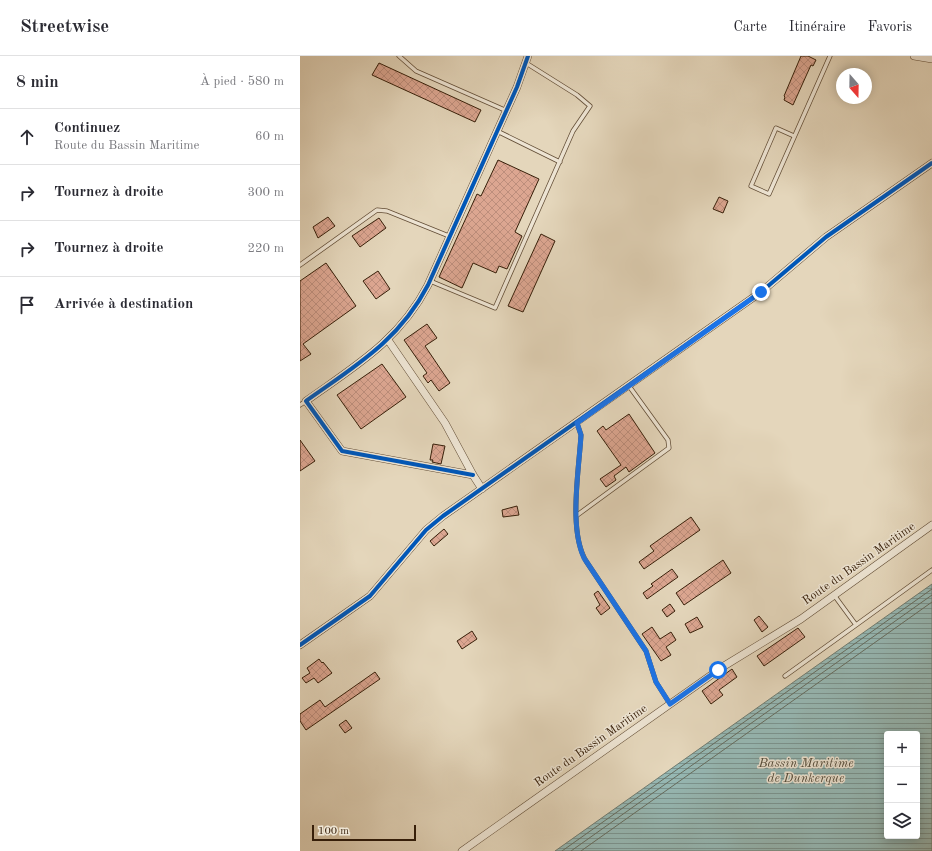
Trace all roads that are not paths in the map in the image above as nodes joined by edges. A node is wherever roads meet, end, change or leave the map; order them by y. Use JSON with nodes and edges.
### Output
{"nodes":[{"id":1,"x":399,"y":56,"type":"edge"},
{"id":2,"x":830,"y":56,"type":"edge"},
{"id":3,"x":914,"y":56,"type":"edge"},
{"id":4,"x":932,"y":59,"type":"edge"},
{"id":5,"x":527,"y":60,"type":"edge"},
{"id":6,"x":507,"y":111,"type":"junction"},
{"id":7,"x":497,"y":131,"type":"junction"},
{"id":8,"x":794,"y":136,"type":"junction"},
{"id":9,"x":560,"y":162,"type":"junction"},
{"id":10,"x":932,"y":163,"type":"edge"},
{"id":11,"x":450,"y":236,"type":"junction"},
{"id":12,"x":300,"y":265,"type":"edge"},
{"id":13,"x":430,"y":281,"type":"junction"},
{"id":14,"x":388,"y":340,"type":"junction"},
{"id":15,"x":629,"y":386,"type":"junction"},
{"id":16,"x":303,"y":403,"type":"edge"},
{"id":17,"x":577,"y":423,"type":"junction"},
{"id":18,"x":473,"y":475,"type":"junction"},
{"id":19,"x":482,"y":489,"type":"junction"},
{"id":20,"x":576,"y":516,"type":"junction"},
{"id":21,"x":932,"y":525,"type":"edge"},
{"id":22,"x":932,"y":570,"type":"edge"},
{"id":23,"x":834,"y":595,"type":"junction"},
{"id":24,"x":856,"y":625,"type":"junction"},
{"id":25,"x":300,"y":645,"type":"edge"},
{"id":26,"x":785,"y":676,"type":"dead end"},
{"id":27,"x":670,"y":704,"type":"junction"},
{"id":28,"x":462,"y":851,"type":"edge"}],
"edges":[{"from":1,"to":6,"type":"lane"},
{"from":2,"to":8,"type":"lane"},
{"from":3,"to":4,"type":"street"},
{"from":5,"to":6,"type":"street"},
{"from":5,"to":9,"type":"lane"},
{"from":6,"to":7,"type":"street"},
{"from":7,"to":9,"type":"lane"},
{"from":7,"to":11,"type":"street"},
{"from":8,"to":8,"type":"lane"},
{"from":9,"to":13,"type":"lane"},
{"from":10,"to":15,"type":"street"},
{"from":11,"to":12,"type":"lane"},
{"from":11,"to":13,"type":"street"},
{"from":13,"to":14,"type":"street"},
{"from":14,"to":16,"type":"street"},
{"from":14,"to":18,"type":"street"},
{"from":15,"to":17,"type":"street"},
{"from":15,"to":20,"type":"lane"},
{"from":16,"to":18,"type":"street"},
{"from":17,"to":19,"type":"street"},
{"from":17,"to":20,"type":"lane"},
{"from":18,"to":19,"type":"street"},
{"from":19,"to":25,"type":"street"},
{"from":20,"to":27,"type":"lane"},
{"from":21,"to":23,"type":"street","name":"Route du Bassin Maritime"},
{"from":22,"to":24,"type":"lane"},
{"from":23,"to":24,"type":"lane"},
{"from":23,"to":27,"type":"street","name":"Route du Bassin Maritime"},
{"from":24,"to":26,"type":"lane"},
{"from":27,"to":28,"type":"street","name":"Route du Bassin Maritime"}]}
